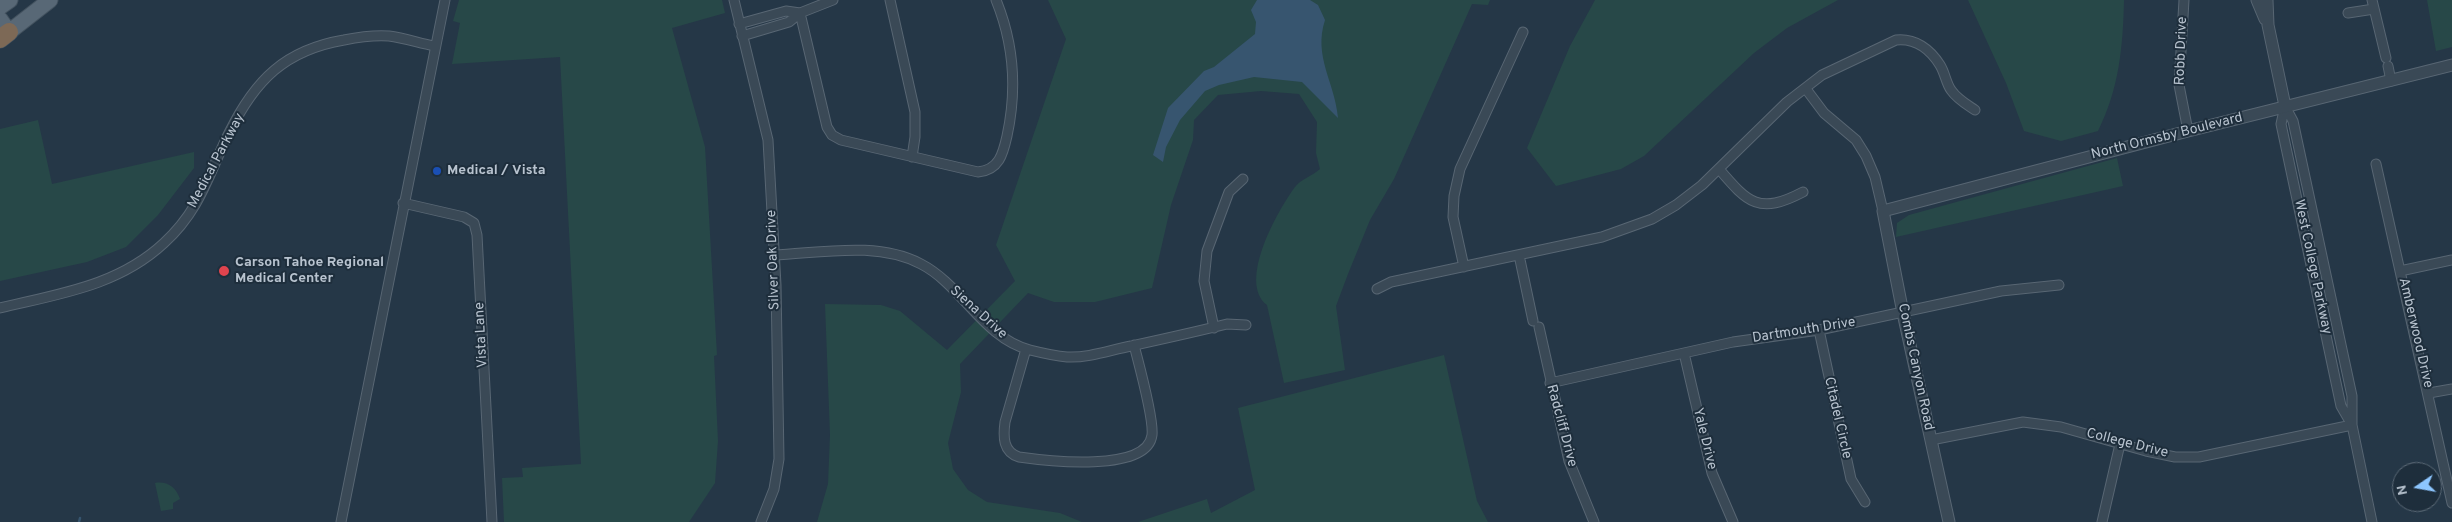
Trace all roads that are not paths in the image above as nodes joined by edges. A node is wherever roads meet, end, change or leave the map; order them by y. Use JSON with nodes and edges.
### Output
{"nodes":[{"id":1,"x":10,"y":0,"type":"edge"},
{"id":2,"x":50,"y":0,"type":"edge"},
{"id":3,"x":444,"y":0,"type":"edge"},
{"id":4,"x":734,"y":0,"type":"edge"},
{"id":5,"x":833,"y":0,"type":"edge"},
{"id":6,"x":890,"y":0,"type":"edge"},
{"id":7,"x":996,"y":0,"type":"edge"},
{"id":8,"x":2184,"y":0,"type":"edge"},
{"id":9,"x":2257,"y":0,"type":"edge"},
{"id":10,"x":2267,"y":0,"type":"edge"},
{"id":11,"x":2373,"y":4,"type":"edge"},
{"id":12,"x":0,"y":7,"type":"edge"},
{"id":13,"x":800,"y":12,"type":"junction"},
{"id":14,"x":2348,"y":14,"type":"dead end"},
{"id":15,"x":739,"y":24,"type":"junction"},
{"id":16,"x":2268,"y":25,"type":"junction"},
{"id":17,"x":3,"y":30,"type":"edge"},
{"id":18,"x":1523,"y":32,"type":"dead end"},
{"id":19,"x":742,"y":36,"type":"junction"},
{"id":20,"x":434,"y":46,"type":"junction"},
{"id":21,"x":2452,"y":65,"type":"edge"},
{"id":22,"x":2391,"y":81,"type":"junction"},
{"id":23,"x":1806,"y":89,"type":"junction"},
{"id":24,"x":2285,"y":106,"type":"junction"},
{"id":25,"x":1975,"y":110,"type":"dead end"},
{"id":26,"x":2188,"y":130,"type":"junction"},
{"id":27,"x":912,"y":157,"type":"junction"},
{"id":28,"x":2376,"y":164,"type":"dead end"},
{"id":29,"x":1719,"y":168,"type":"junction"},
{"id":30,"x":1243,"y":179,"type":"dead end"},
{"id":31,"x":1803,"y":192,"type":"dead end"},
{"id":32,"x":403,"y":203,"type":"junction"},
{"id":33,"x":1883,"y":211,"type":"junction"},
{"id":34,"x":774,"y":255,"type":"junction"},
{"id":35,"x":1519,"y":255,"type":"junction"},
{"id":36,"x":2452,"y":260,"type":"edge"},
{"id":37,"x":1464,"y":267,"type":"junction"},
{"id":38,"x":2400,"y":271,"type":"junction"},
{"id":39,"x":2059,"y":285,"type":"dead end"},
{"id":40,"x":1377,"y":288,"type":"dead end"},
{"id":41,"x":0,"y":308,"type":"edge"},
{"id":42,"x":1903,"y":313,"type":"junction"},
{"id":43,"x":1246,"y":325,"type":"dead end"},
{"id":44,"x":1214,"y":328,"type":"junction"},
{"id":45,"x":1819,"y":330,"type":"junction"},
{"id":46,"x":1134,"y":345,"type":"junction"},
{"id":47,"x":1026,"y":349,"type":"junction"},
{"id":48,"x":1684,"y":353,"type":"junction"},
{"id":49,"x":1550,"y":383,"type":"junction"},
{"id":50,"x":2452,"y":389,"type":"edge"},
{"id":51,"x":2429,"y":393,"type":"junction"},
{"id":52,"x":2352,"y":425,"type":"junction"},
{"id":53,"x":1931,"y":440,"type":"junction"},
{"id":54,"x":2120,"y":444,"type":"junction"},
{"id":55,"x":1865,"y":502,"type":"dead end"},
{"id":56,"x":2452,"y":503,"type":"edge"},
{"id":57,"x":340,"y":522,"type":"edge"},
{"id":58,"x":492,"y":522,"type":"edge"},
{"id":59,"x":761,"y":522,"type":"edge"},
{"id":60,"x":1594,"y":522,"type":"edge"},
{"id":61,"x":1733,"y":522,"type":"edge"},
{"id":62,"x":1949,"y":522,"type":"edge"},
{"id":63,"x":2102,"y":522,"type":"edge"},
{"id":64,"x":2372,"y":522,"type":"edge"}],
"edges":[{"from":1,"to":12,"type":"main road"},
{"from":2,"to":17,"type":"main road"},
{"from":3,"to":20,"type":"street"},
{"from":4,"to":15,"type":"street","name":"Silver Oak Drive"},
{"from":5,"to":13,"type":"street"},
{"from":6,"to":27,"type":"street"},
{"from":7,"to":27,"type":"street"},
{"from":8,"to":26,"type":"street","name":"Robb Drive"},
{"from":9,"to":16,"type":"street","name":"West College Parkway"},
{"from":10,"to":16,"type":"street","name":"West College Parkway"},
{"from":11,"to":14,"type":"street"},
{"from":11,"to":22,"type":"street"},
{"from":13,"to":15,"type":"street"},
{"from":13,"to":19,"type":"street"},
{"from":13,"to":27,"type":"street"},
{"from":15,"to":19,"type":"street","name":"Silver Oak Drive"},
{"from":16,"to":24,"type":"street","name":"West College Parkway"},
{"from":18,"to":37,"type":"street"},
{"from":19,"to":34,"type":"street","name":"Silver Oak Drive"},
{"from":20,"to":32,"type":"street"},
{"from":20,"to":41,"type":"street","name":"Medical Parkway"},
{"from":21,"to":22,"type":"street","name":"North Ormsby Boulevard"},
{"from":22,"to":24,"type":"street","name":"North Ormsby Boulevard"},
{"from":23,"to":25,"type":"street"},
{"from":23,"to":29,"type":"street"},
{"from":23,"to":33,"type":"street"},
{"from":24,"to":26,"type":"street","name":"North Ormsby Boulevard"},
{"from":24,"to":52,"type":"street","name":"West College Parkway"},
{"from":26,"to":33,"type":"street","name":"North Ormsby Boulevard"},
{"from":28,"to":38,"type":"street","name":"Amberwood Drive"},
{"from":29,"to":31,"type":"street"},
{"from":29,"to":35,"type":"street"},
{"from":30,"to":44,"type":"street"},
{"from":32,"to":57,"type":"street"},
{"from":32,"to":58,"type":"street","name":"Vista Lane"},
{"from":33,"to":42,"type":"street","name":"Combs Canyon Road"},
{"from":34,"to":47,"type":"street","name":"Siena Drive"},
{"from":34,"to":59,"type":"street","name":"Silver Oak Drive"},
{"from":35,"to":37,"type":"street"},
{"from":35,"to":49,"type":"street","name":"Radcliff Drive"},
{"from":36,"to":38,"type":"street"},
{"from":37,"to":40,"type":"street"},
{"from":38,"to":51,"type":"street","name":"Amberwood Drive"},
{"from":39,"to":42,"type":"street","name":"Dartmouth Drive"},
{"from":42,"to":45,"type":"street","name":"Dartmouth Drive"},
{"from":42,"to":53,"type":"street","name":"Combs Canyon Road"},
{"from":43,"to":44,"type":"street","name":"Siena Drive"},
{"from":44,"to":46,"type":"street","name":"Siena Drive"},
{"from":45,"to":48,"type":"street","name":"Dartmouth Drive"},
{"from":45,"to":55,"type":"street","name":"Citadel Circle"},
{"from":46,"to":47,"type":"street","name":"Siena Drive"},
{"from":46,"to":47,"type":"street"},
{"from":48,"to":49,"type":"street","name":"Dartmouth Drive"},
{"from":48,"to":61,"type":"street","name":"Yale Drive"},
{"from":49,"to":60,"type":"street","name":"Radcliff Drive"},
{"from":50,"to":51,"type":"street"},
{"from":51,"to":56,"type":"street","name":"Amberwood Drive"},
{"from":52,"to":54,"type":"street","name":"College Drive"},
{"from":52,"to":64,"type":"street","name":"West College Parkway"},
{"from":53,"to":54,"type":"street","name":"College Drive"},
{"from":53,"to":62,"type":"street","name":"Combs Canyon Road"},
{"from":54,"to":63,"type":"street"}]}
